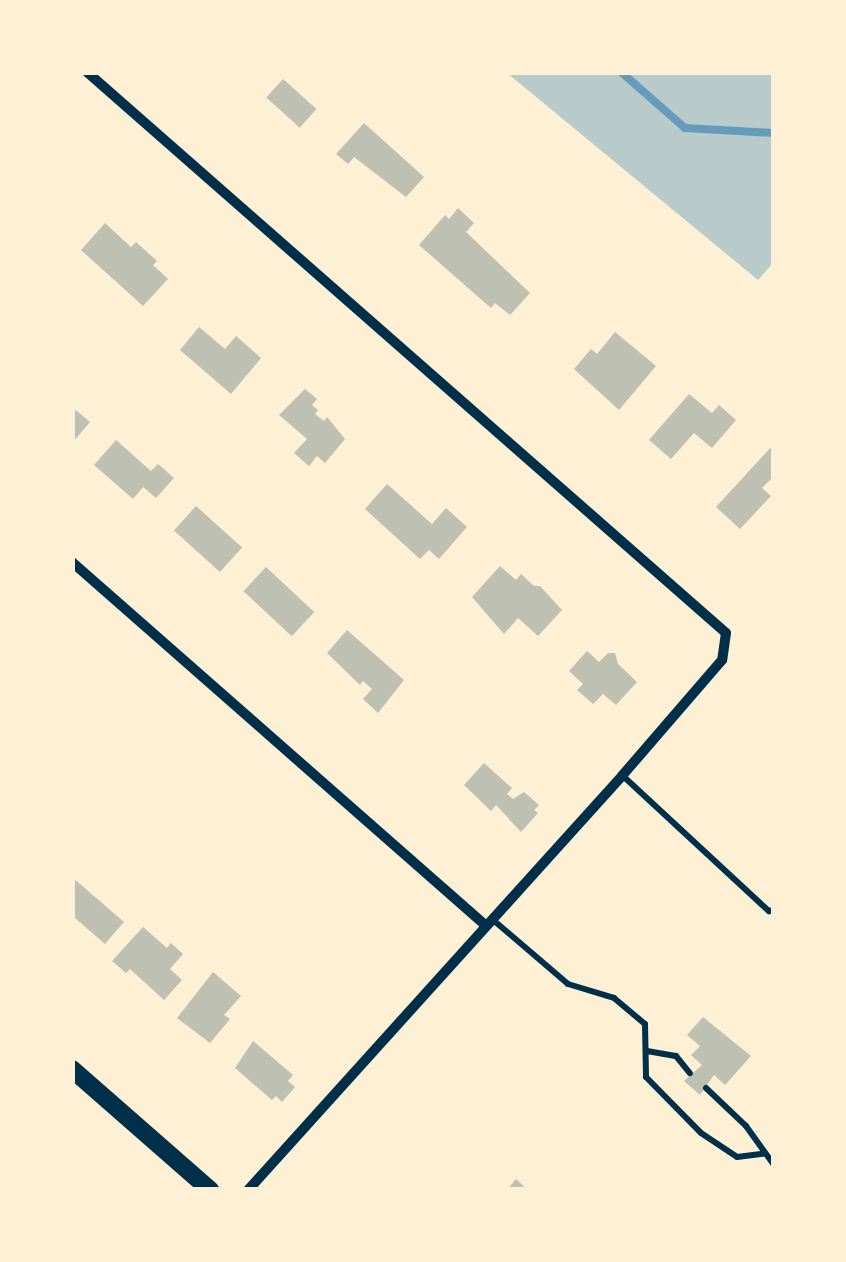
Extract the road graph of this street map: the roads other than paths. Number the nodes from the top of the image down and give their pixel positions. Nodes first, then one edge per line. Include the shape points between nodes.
1 (87, 72) edge
2 (72, 562) edge
3 (622, 776) junction
4 (774, 910) edge
5 (488, 922) junction
6 (646, 1051) junction
7 (72, 1068) edge
8 (690, 1074) dead end
9 (706, 1088) dead end
10 (763, 1154) junction
11 (774, 1165) edge
12 (210, 1190) edge
13 (248, 1190) edge

1 - 3 street via 726,633 722,660
2 - 5 street
3 - 4 lane
3 - 5 street
5 - 6 lane via 568,984 614,998 635,1015 646,1024
5 - 13 street
6 - 8 lane via 676,1056
6 - 10 lane via 646,1078 701,1132 737,1157
7 - 12 main road
9 - 10 lane via 746,1126
10 - 11 lane

